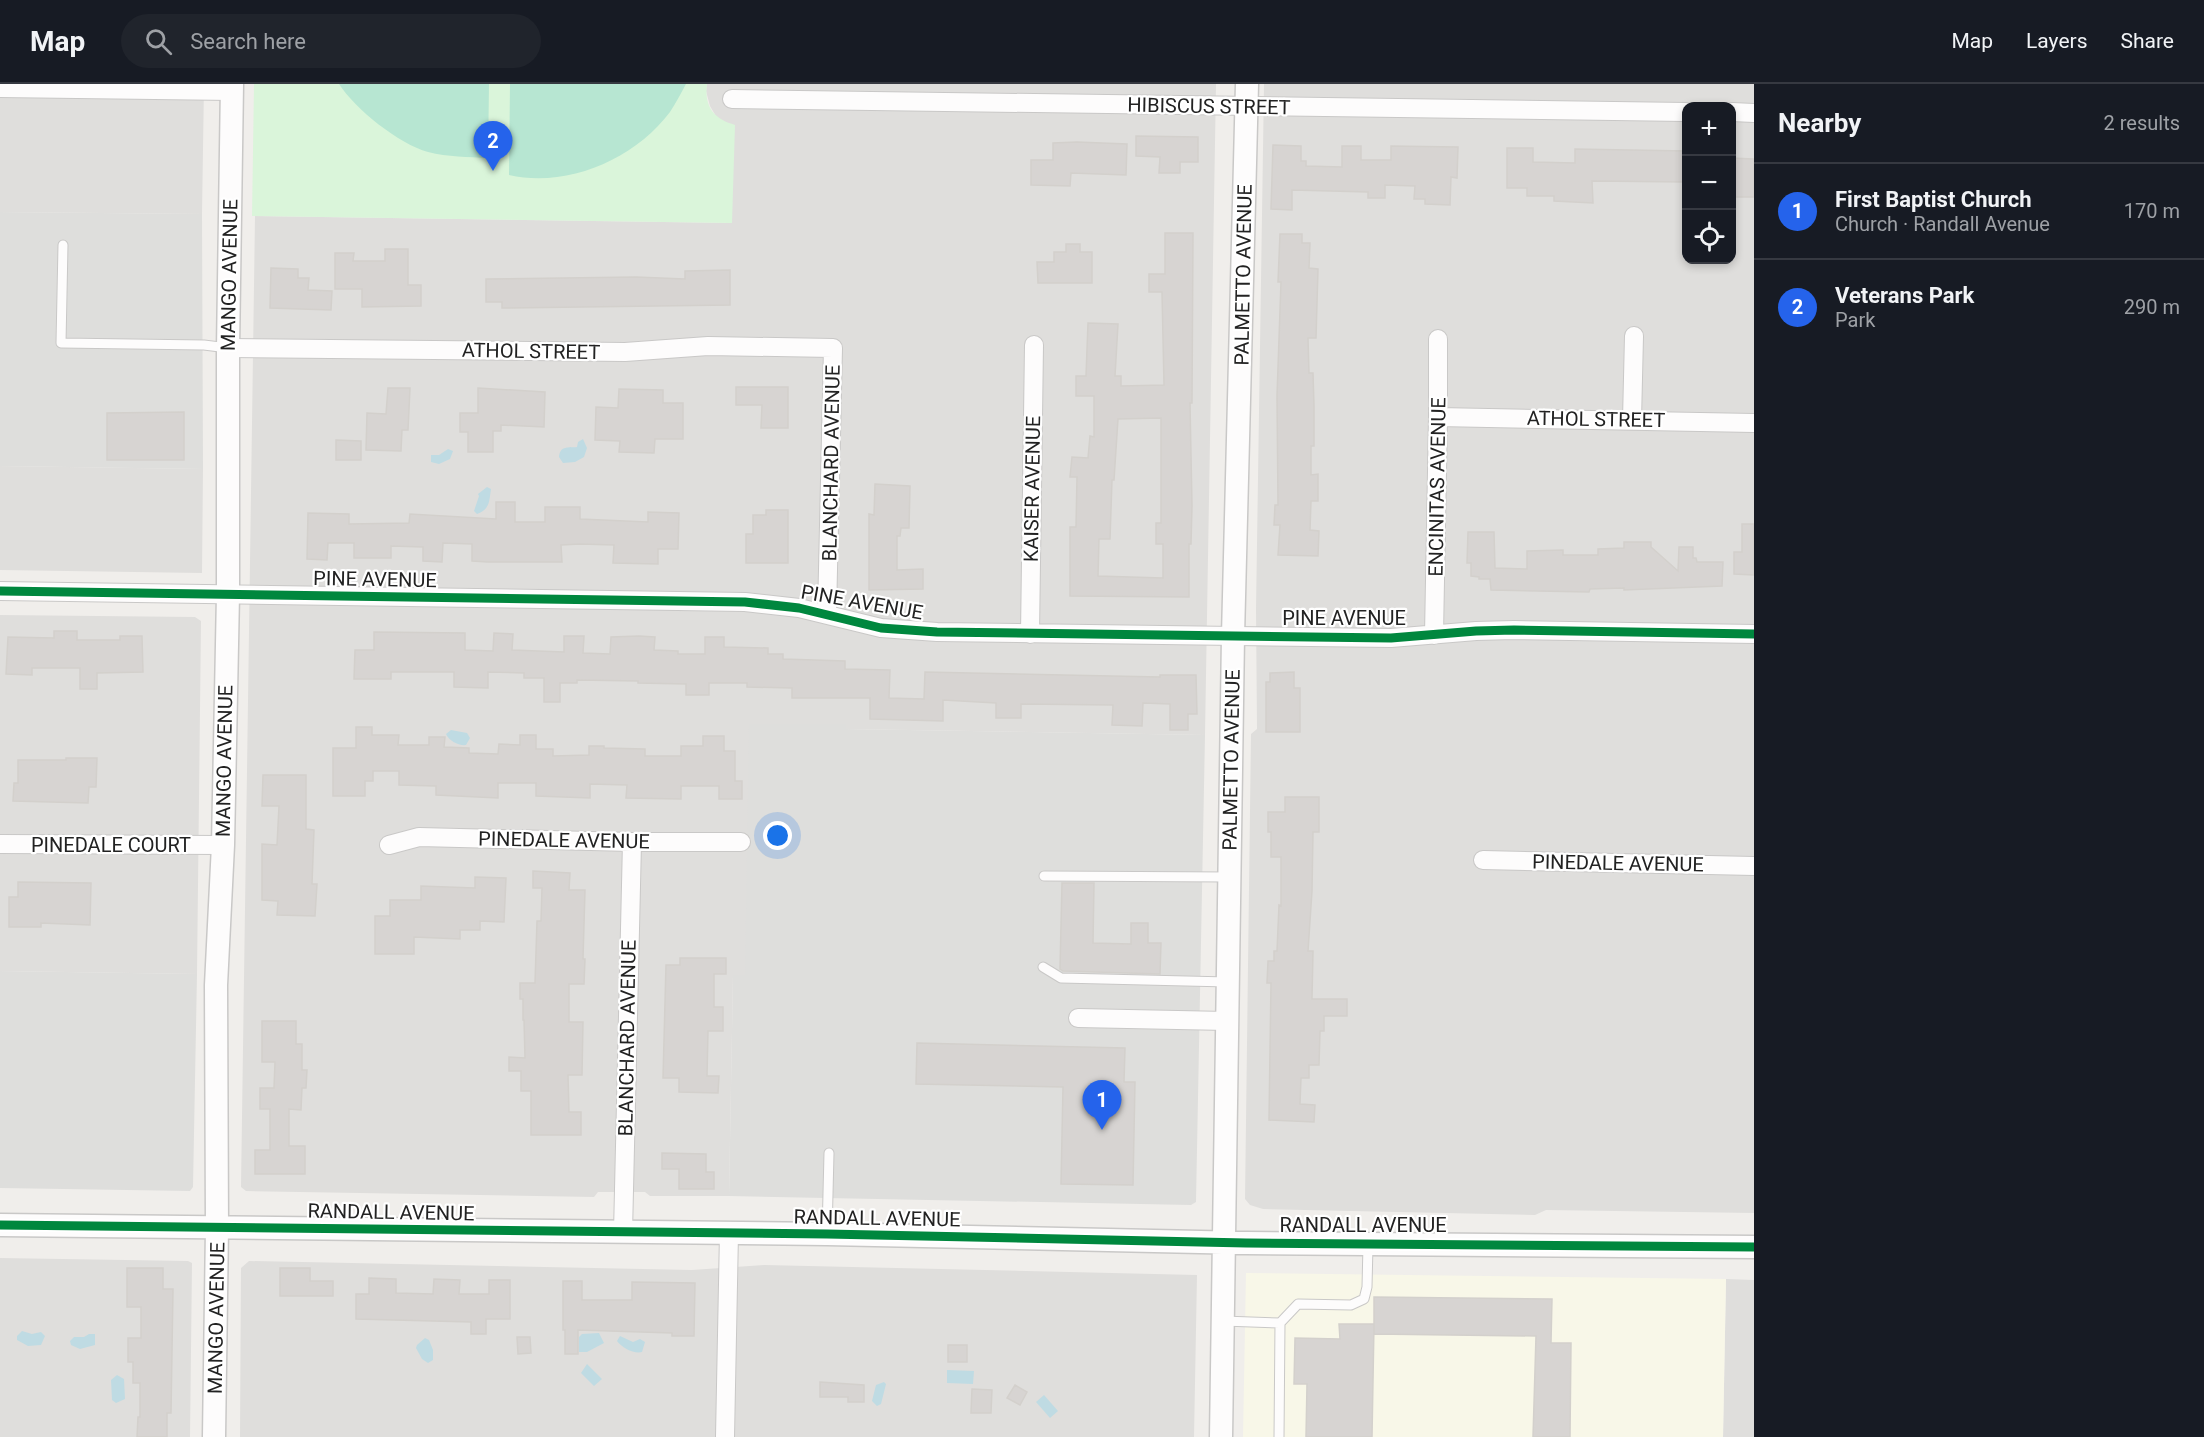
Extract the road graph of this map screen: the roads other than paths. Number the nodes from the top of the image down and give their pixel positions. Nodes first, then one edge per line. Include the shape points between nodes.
1 (1247, 84) edge
2 (232, 87) edge
3 (0, 88) edge
4 (732, 99) dead end
5 (1247, 107) junction
6 (1682, 112) edge
7 (1736, 112) edge
8 (1754, 113) edge
9 (63, 245) dead end
10 (1634, 336) dead end
11 (1438, 339) dead end
12 (1034, 345) dead end
13 (228, 348) junction
14 (833, 348) joint
15 (1438, 417) junction
16 (1632, 420) junction
17 (1754, 423) edge
18 (0, 591) edge
19 (228, 594) junction
20 (827, 614) junction
21 (1030, 634) junction
22 (1754, 634) edge
23 (1434, 635) junction
24 (1233, 636) junction
25 (632, 842) junction
26 (741, 842) dead end
27 (0, 844) edge
28 (223, 845) junction
29 (388, 845) dead end
30 (1483, 860) dead end
31 (1754, 866) edge
32 (1044, 876) dead end
33 (1229, 877) junction
34 (1043, 967) dead end
35 (1228, 982) junction
36 (1078, 1018) dead end
37 (1227, 1021) junction
38 (829, 1153) dead end
39 (0, 1225) edge
40 (217, 1228) junction
41 (623, 1233) junction
42 (729, 1233) junction
43 (828, 1234) junction
44 (1224, 1242) junction
45 (1368, 1243) junction
46 (1754, 1247) edge
47 (1223, 1321) junction
48 (1280, 1323) junction
49 (214, 1437) edge
50 (725, 1437) edge
51 (1221, 1437) edge
52 (1279, 1437) edge

1 - 5 street, PALMETTO AVENUE
2 - 3 street
2 - 13 street, MANGO AVENUE
4 - 5 street, HIBISCUS STREET
5 - 6 street, HIBISCUS STREET
5 - 24 street, PALMETTO AVENUE
7 - 8 street
9 - 13 lane via 61,343
10 - 16 street
11 - 15 street, ENCINITAS AVENUE
12 - 21 street, KAISER AVENUE
13 - 14 street, ATHOL STREET via 613,352 708,346
13 - 19 street, MANGO AVENUE
14 - 20 street, BLANCHARD AVENUE
15 - 16 street, ATHOL STREET
15 - 23 street, ENCINITAS AVENUE
16 - 17 street, ATHOL STREET
18 - 19 street, PINE AVENUE
19 - 20 street, PINE AVENUE via 745,602
19 - 28 street, MANGO AVENUE
20 - 21 street, PINE AVENUE via 909,632
21 - 24 street, PINE AVENUE
22 - 23 street, PINE AVENUE via 1514,630
23 - 24 street, PINE AVENUE
24 - 33 street, PALMETTO AVENUE
25 - 26 street, PINEDALE AVENUE
25 - 29 street, PINEDALE AVENUE via 419,837
25 - 41 street, BLANCHARD AVENUE
27 - 28 street, PINEDALE COURT
28 - 40 street, MANGO AVENUE via 216,986
30 - 31 street, PINEDALE AVENUE
32 - 33 lane
33 - 35 street, PALMETTO AVENUE
34 - 35 lane via 1061,978
35 - 37 street, PALMETTO AVENUE
36 - 37 street
37 - 44 street, PALMETTO AVENUE
38 - 43 lane
39 - 40 street, RANDALL AVENUE
40 - 41 street, RANDALL AVENUE
40 - 49 street, MANGO AVENUE
41 - 42 street, RANDALL AVENUE
42 - 43 street, RANDALL AVENUE
42 - 50 street
43 - 44 street, RANDALL AVENUE
44 - 45 street, RANDALL AVENUE
44 - 47 street, PALMETTO AVENUE
45 - 46 street, RANDALL AVENUE
45 - 48 lane via 1364,1299 1352,1305 1298,1304
47 - 48 lane
47 - 51 street, PALMETTO AVENUE
48 - 52 lane

